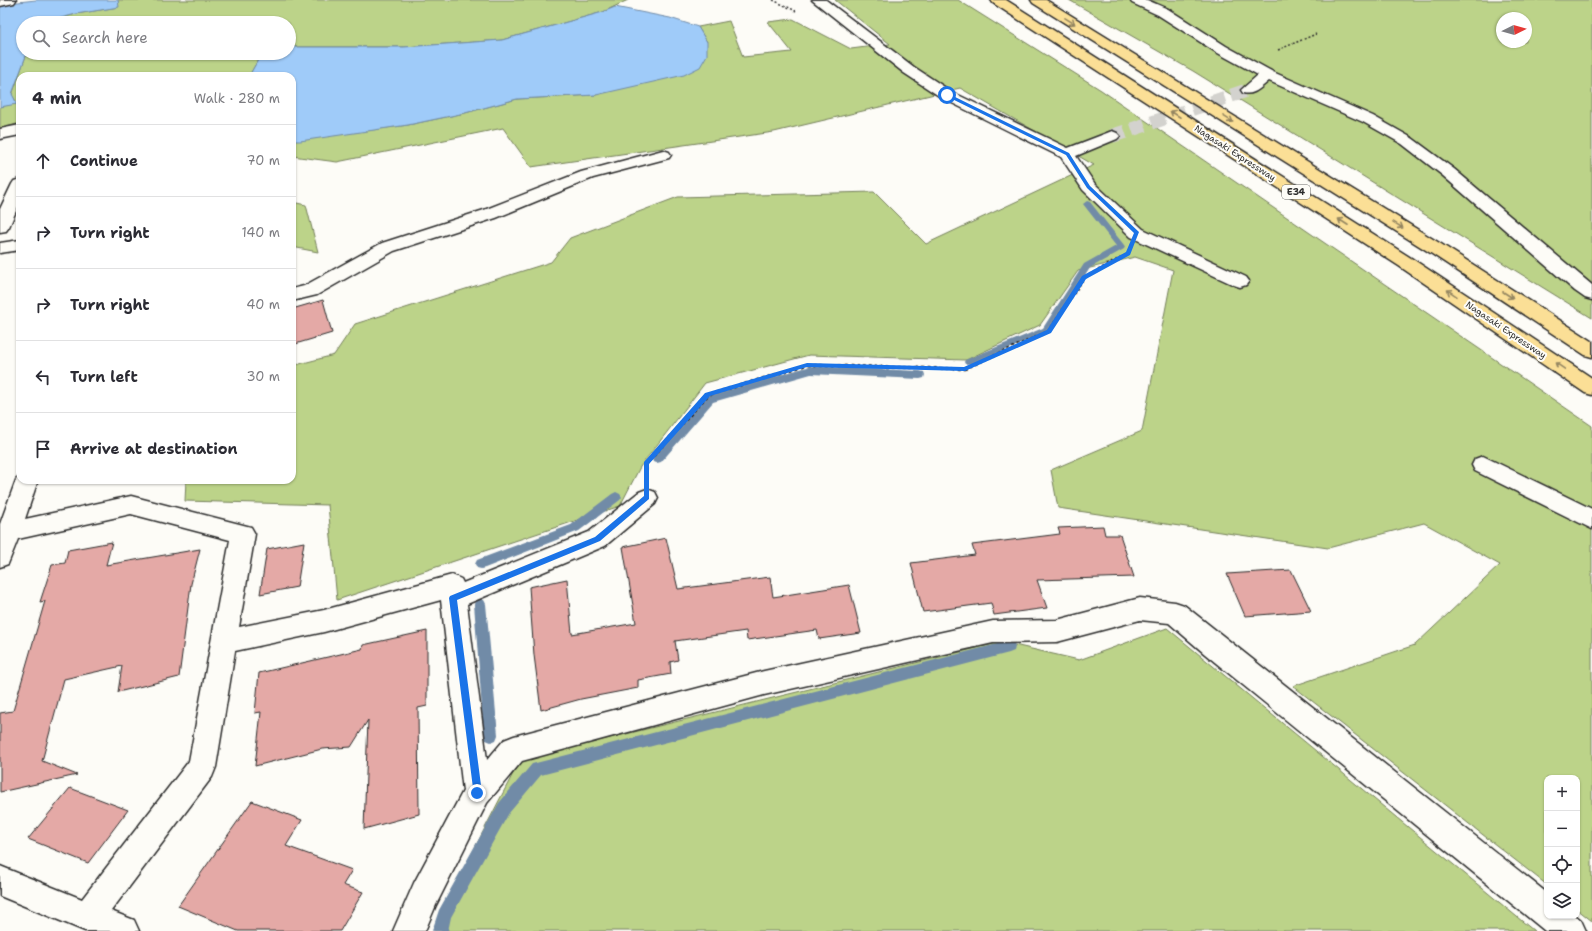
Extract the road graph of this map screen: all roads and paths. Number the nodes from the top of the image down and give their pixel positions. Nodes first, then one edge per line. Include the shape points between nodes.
1 (10, 0) edge
2 (818, 0) edge
3 (997, 0) edge
4 (1037, 0) edge
5 (1136, 0) edge
6 (0, 2) edge
7 (1316, 34) dead end
8 (1268, 75) junction
9 (1248, 90) tunnel mouth
10 (16, 131) edge
11 (0, 134) edge
12 (1112, 136) tunnel mouth
13 (1067, 154) junction
14 (662, 155) dead end
15 (16, 193) edge
16 (0, 227) edge
17 (1137, 232) junction
18 (16, 246) edge
19 (0, 248) edge
20 (1240, 280) dead end
21 (296, 294) edge
22 (1592, 294) edge
23 (1592, 350) edge
24 (1592, 388) edge
25 (1484, 465) dead end
26 (26, 484) edge
27 (647, 498) joint
28 (1592, 520) edge
29 (8, 532) junction
30 (0, 557) edge
31 (453, 598) junction
32 (224, 642) junction
33 (477, 793) junction
34 (0, 881) edge
35 (1544, 911) edge
36 (88, 916) junction
37 (1555, 919) edge
38 (123, 931) edge
39 (409, 931) edge
40 (1570, 931) edge

1 - 6 street
2 - 13 street via 909,70 947,95
24 -> 3 highway, Nagasaki Expressway / E34 via 1405,262
4 -> 23 highway, E34 via 1435,248
5 - 8 street via 1162,12
7 - 8 path via 1271,53 1266,61
8 - 9 street
8 - 22 street via 1368,119 1407,140
10 - 11 street
12 - 13 street
13 - 17 street via 1089,187
14 - 21 street via 587,175 490,214 388,247 310,291
15 - 16 street
17 - 20 street
17 - 27 path via 1129,253 1084,278 1049,331 965,369 807,365 708,395 646,464
18 - 19 street
25 - 28 street
26 - 29 street
27 - 31 street via 597,539
29 - 30 street
29 - 32 street via 131,505 243,534
31 - 32 street via 452,586 324,622
31 - 33 street
32 - 36 street via 202,767
33 - 35 street via 514,750 764,683 993,632 1057,631 1140,609 1175,613
33 - 39 street via 425,894
34 - 36 street
36 - 38 street
37 - 40 street

